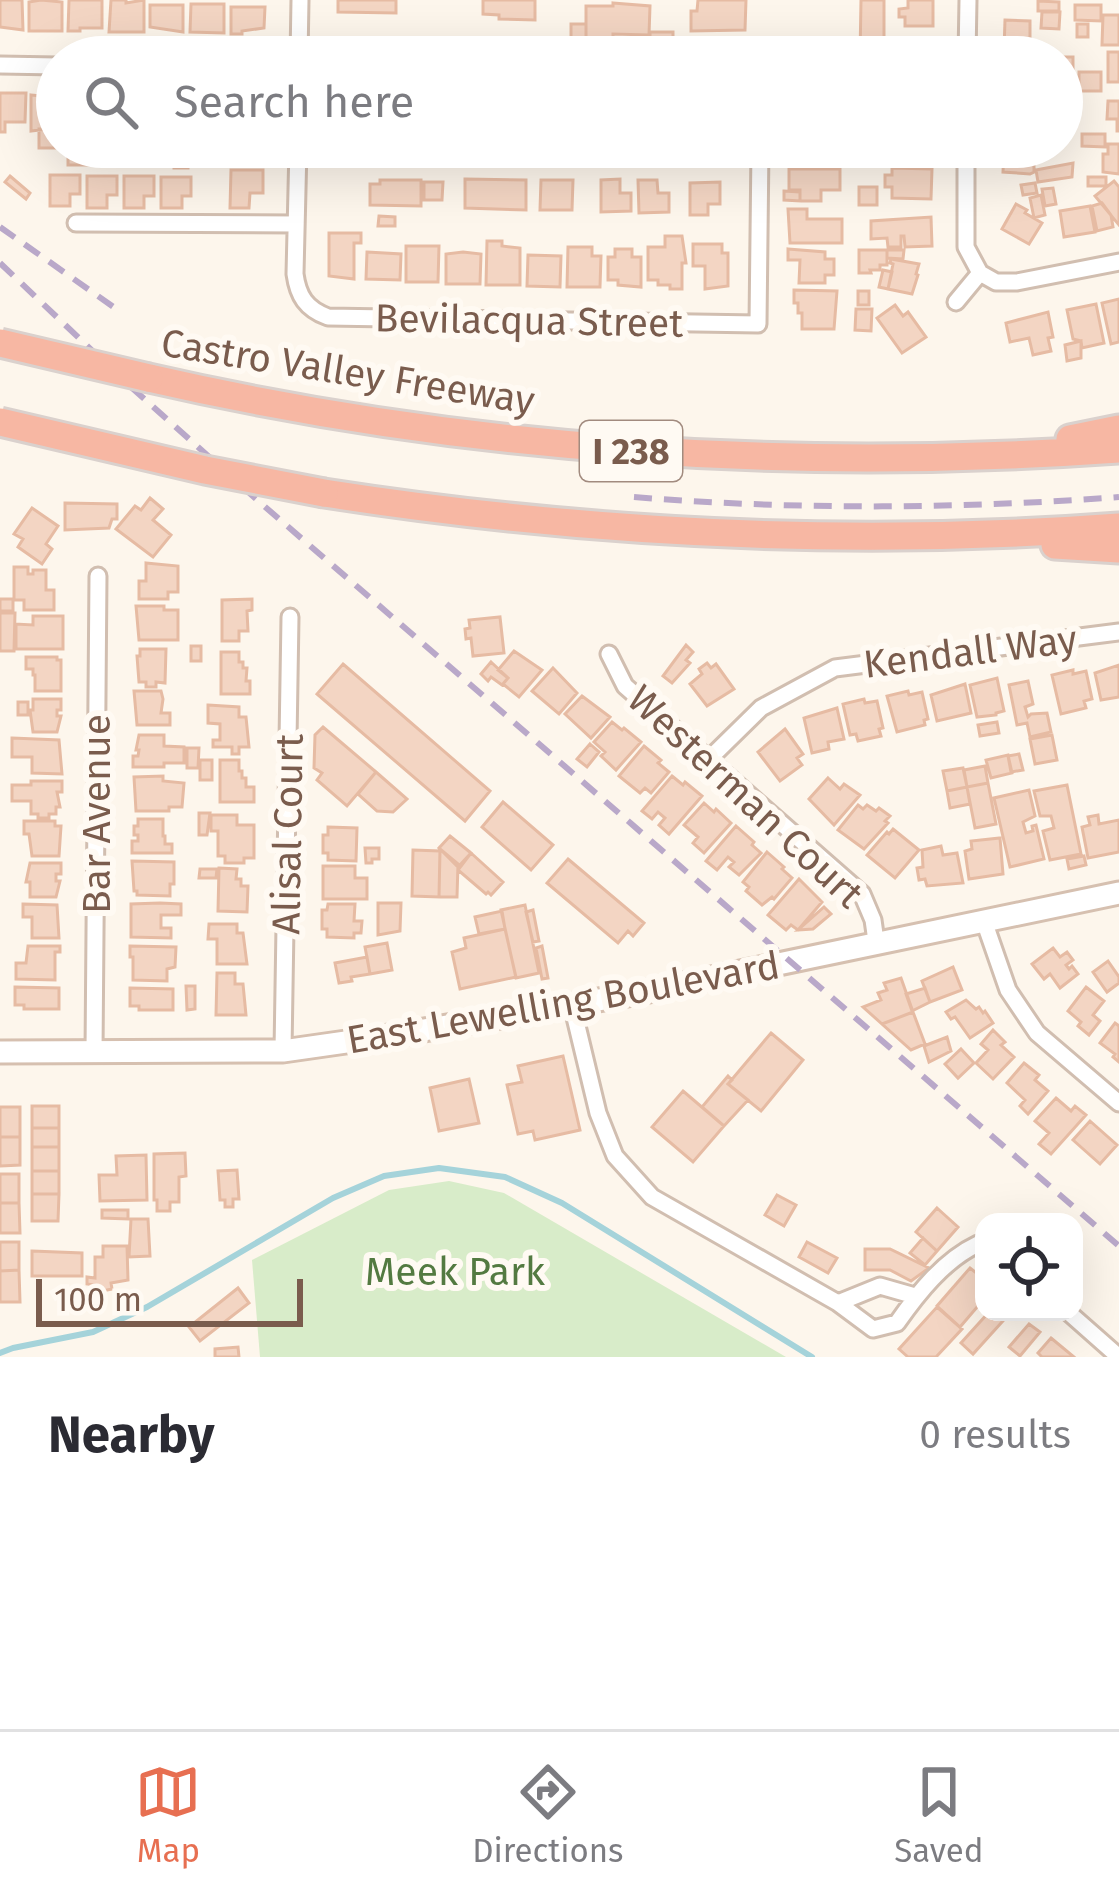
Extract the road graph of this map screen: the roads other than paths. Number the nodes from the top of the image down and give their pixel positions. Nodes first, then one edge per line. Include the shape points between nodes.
1 (300, 0) edge
2 (968, 0) edge
3 (299, 36) edge
4 (967, 36) edge
5 (0, 65) edge
6 (36, 66) edge
7 (297, 168) edge
8 (760, 168) edge
9 (966, 168) edge
10 (76, 223) dead end
11 (296, 224) junction
12 (1119, 262) edge
13 (980, 273) junction
14 (956, 302) dead end
15 (0, 343) edge
16 (0, 422) edge
17 (1119, 429) edge
18 (1119, 449) edge
19 (970, 458) junction
20 (1119, 527) edge
21 (973, 535) junction
22 (1119, 548) edge
23 (98, 576) dead end
24 (290, 617) dead end
25 (1119, 632) edge
26 (609, 654) dead end
27 (708, 760) junction
28 (1119, 893) edge
29 (984, 921) junction
30 (876, 941) junction
31 (572, 1005) junction
32 (283, 1051) junction
33 (0, 1052) edge
34 (94, 1052) junction
35 (1119, 1103) edge
36 (975, 1248) edge
37 (915, 1296) junction
38 (838, 1303) junction
39 (1078, 1321) edge
40 (1119, 1357) edge

1 - 3 street
2 - 4 street
5 - 6 street
7 - 11 street
8 - 11 street, Bevilacqua Street via 758,324 328,317 297,291
9 - 13 street via 966,247
10 - 11 street
12 - 13 street via 1017,282
13 - 14 street
15 - 19 highway, Castro Valley Freeway / I 238, bridge via 279,406 582,447
16 - 21 highway, I 238, bridge via 324,493 508,518 818,537
17 - 19 highway
18 - 19 highway, Castro Valley Freeway / I 238
20 - 21 highway, I 238
21 - 22 highway
23 - 34 street, Bar Avenue
24 - 32 street, Alisal Court
25 - 27 street, Kendall Way via 835,668 760,708
26 - 27 street, Westerman Court via 626,686
27 - 30 street, Westerman Court via 862,894
28 - 29 main road, East Lewelling Boulevard
29 - 30 main road, East Lewelling Boulevard
29 - 35 street via 1008,990 1037,1034
30 - 31 main road, East Lewelling Boulevard
31 - 32 main road, East Lewelling Boulevard
31 - 38 street via 615,1156 652,1197
32 - 34 main road, East Lewelling Boulevard
33 - 34 main road, East Lewelling Boulevard
36 - 37 street via 960,1252
37 - 38 street via 880,1286
37 - 38 street via 897,1323 872,1329
39 - 40 street

